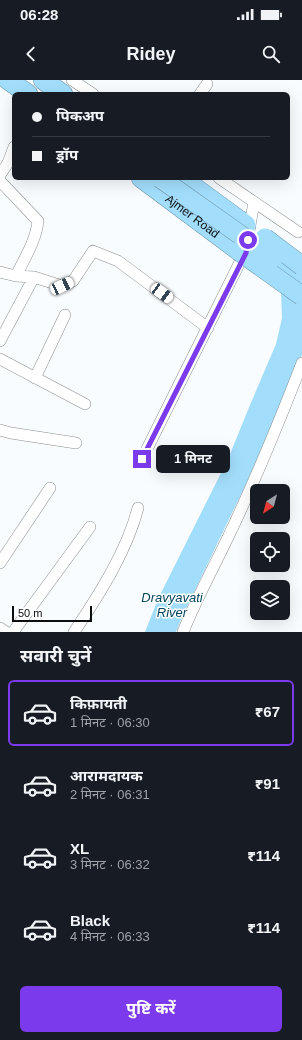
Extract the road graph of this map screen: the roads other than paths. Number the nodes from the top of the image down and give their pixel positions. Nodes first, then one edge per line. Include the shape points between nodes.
1 (8, 80) edge
2 (23, 80) edge
3 (43, 80) edge
4 (72, 80) edge
5 (207, 84) dead end
6 (25, 92) edge
7 (39, 92) edge
8 (60, 92) edge
9 (89, 92) edge
10 (201, 92) edge
11 (12, 150) edge
12 (4, 163) edge
13 (0, 175) edge
14 (144, 180) edge
15 (163, 180) edge
16 (185, 180) edge
17 (221, 180) edge
18 (0, 181) edge
19 (254, 202) junction
20 (298, 232) dead end
21 (302, 266) edge
22 (0, 272) edge
23 (16, 276) junction
24 (34, 277) junction
25 (302, 279) edge
26 (302, 296) edge
27 (65, 315) dead end
28 (208, 328) junction
29 (0, 341) edge
30 (0, 359) edge
31 (302, 364) edge
32 (35, 378) junction
33 (85, 404) dead end
34 (0, 430) edge
35 (76, 443) dead end
36 (142, 459) dead end
37 (50, 488) dead end
38 (138, 508) dead end
39 (90, 527) dead end
40 (0, 563) edge
41 (0, 628) edge
42 (6, 632) edge
43 (13, 632) edge
44 (74, 632) edge
45 (183, 632) edge

1 - 6 highway
2 - 7 highway
3 - 8 highway
4 - 9 street
5 - 10 street
11 - 12 street
12 - 13 street
14 - 26 highway, Ajmer Road, bridge
15 - 25 highway, bridge
16 - 21 highway, Ajmer Road, bridge
17 - 19 street
18 - 23 street via 38,221 31,246
19 - 20 street
19 - 28 street via 246,253
22 - 23 street
23 - 24 street
24 - 28 street via 62,286 73,281 92,251 118,261
24 - 29 street
27 - 32 street
28 - 36 street
30 - 32 street
31 - 45 street via 231,531 195,602
32 - 33 street
34 - 35 street
37 - 40 street
38 - 44 street via 134,524 116,562
39 - 43 street
41 - 42 street

